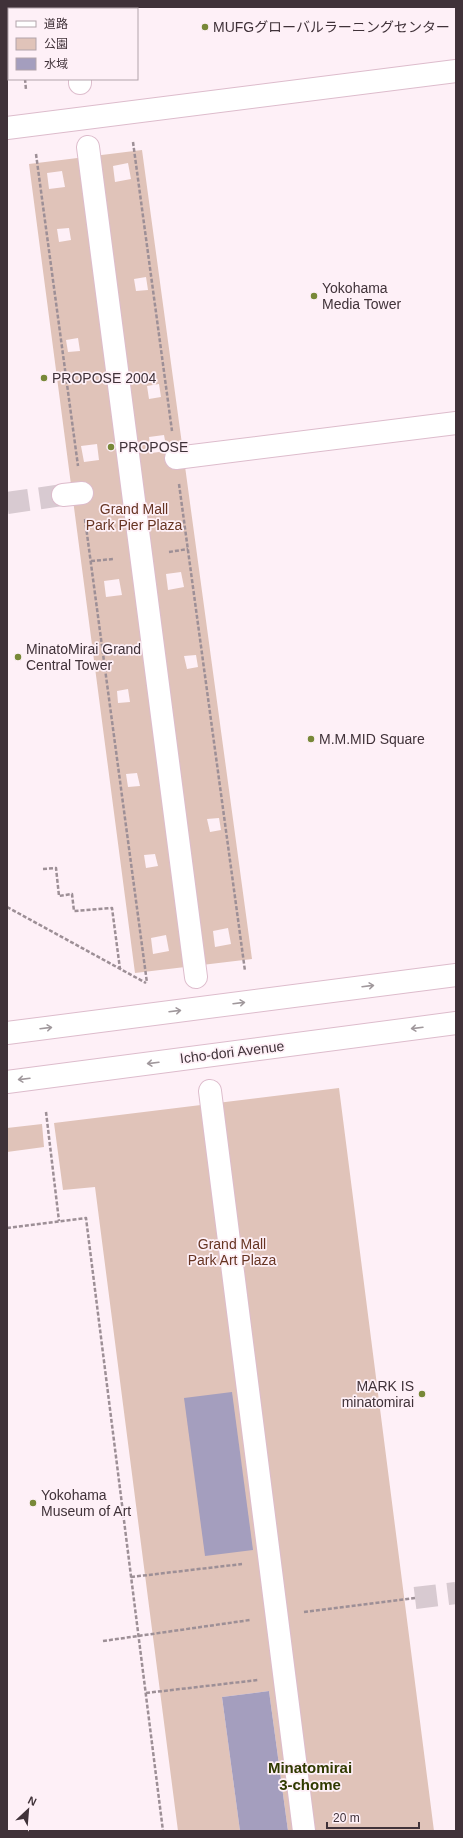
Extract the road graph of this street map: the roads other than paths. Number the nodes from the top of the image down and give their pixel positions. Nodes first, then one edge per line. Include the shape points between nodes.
1 (456, 71) edge
2 (7, 128) edge
3 (88, 147) dead end
4 (456, 423) edge
5 (176, 458) road end
6 (456, 975) edge
7 (196, 977) dead end
8 (456, 1023) edge
9 (7, 1033) edge
10 (7, 1082) edge
11 (210, 1090) dead end
12 (304, 1831) edge

1 - 2 street
3 - 7 street
4 - 5 street
9 -> 6 street
8 -> 10 street, Icho-dori Avenue
11 - 12 street

